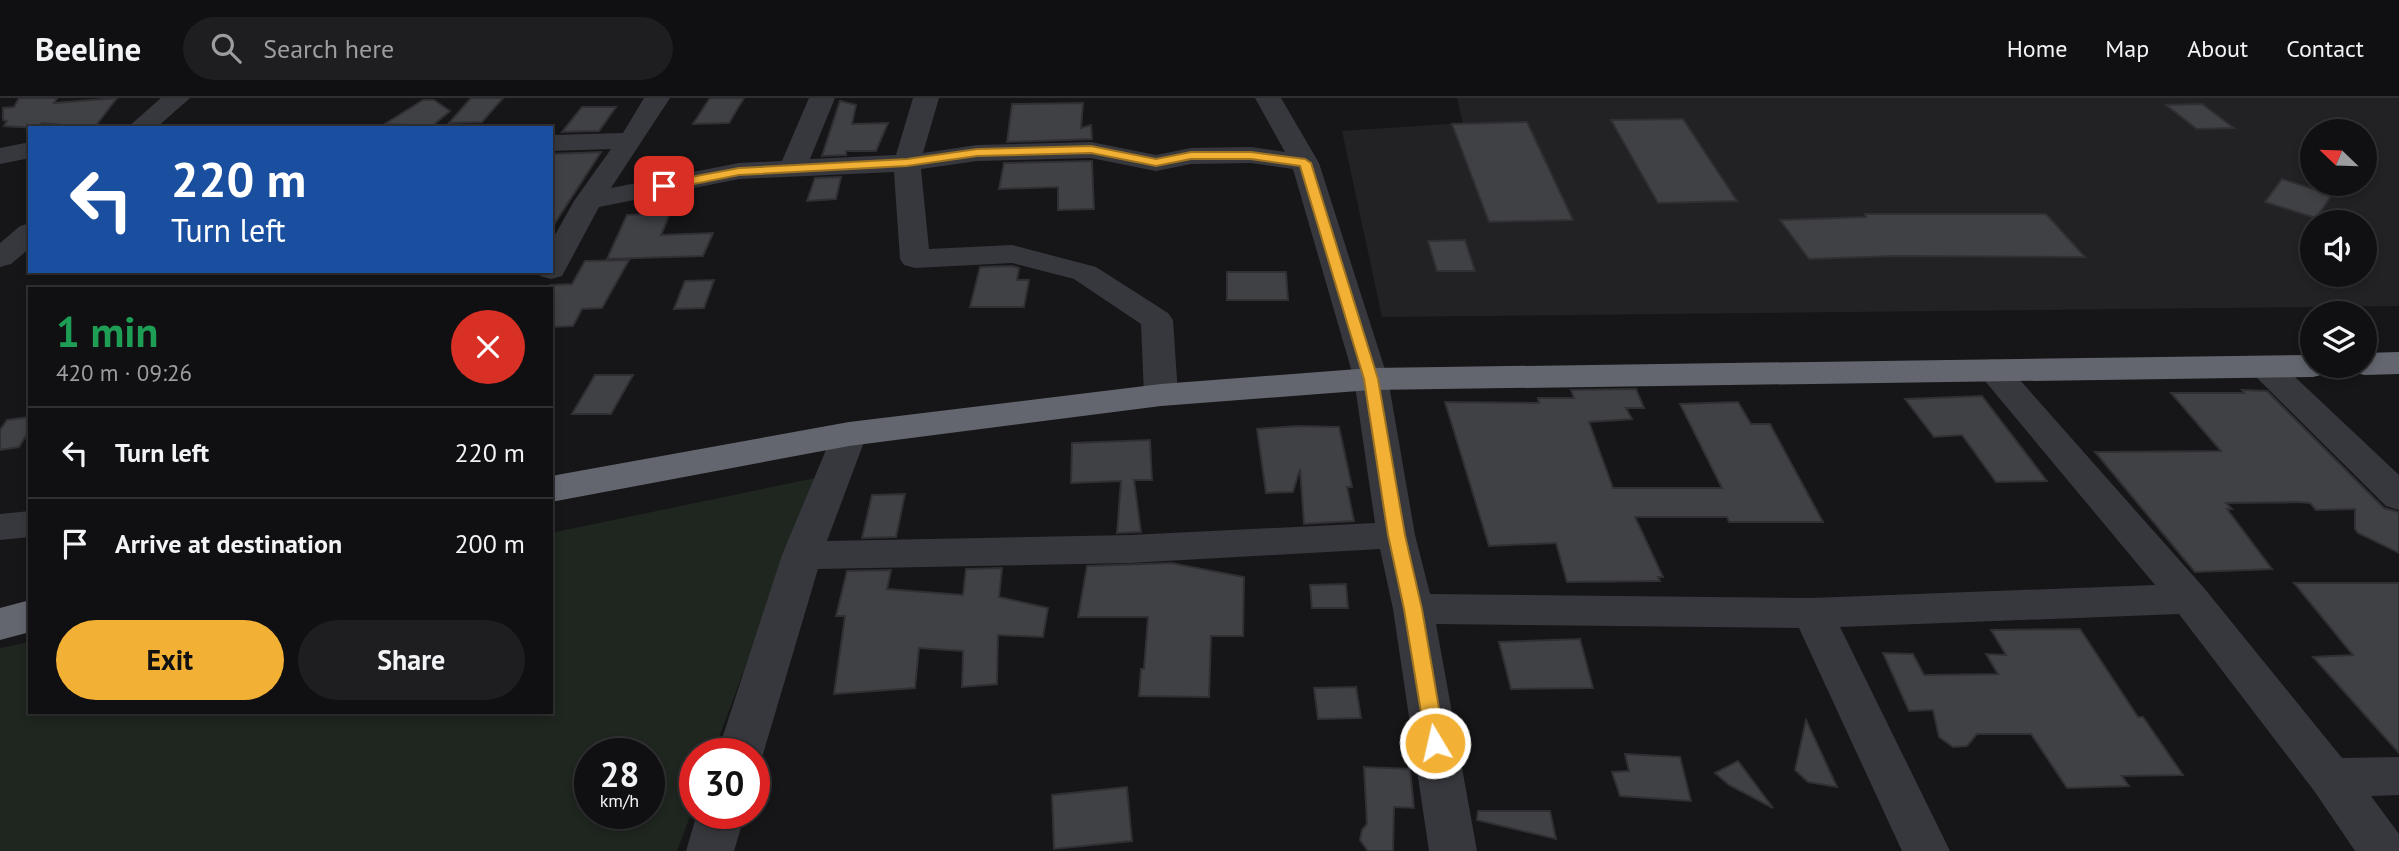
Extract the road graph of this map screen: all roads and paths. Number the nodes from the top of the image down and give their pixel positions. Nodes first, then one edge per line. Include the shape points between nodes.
1 (177, 98) edge
2 (657, 98) edge
3 (822, 98) edge
4 (926, 98) edge
5 (1268, 98) edge
6 (142, 126) edge
7 (631, 141) junction
8 (553, 143) edge
9 (28, 150) edge
10 (0, 156) edge
11 (907, 163) junction
12 (1305, 163) junction
13 (793, 167) junction
14 (589, 201) junction
15 (28, 224) edge
16 (0, 229) edge
17 (28, 234) edge
18 (0, 258) edge
19 (553, 267) edge
20 (2399, 363) edge
21 (2377, 364) edge
22 (2300, 366) edge
23 (2264, 367) junction
24 (1992, 369) junction
25 (1371, 379) junction
26 (1161, 396) junction
27 (849, 434) junction
28 (553, 489) edge
29 (2399, 497) edge
30 (28, 524) edge
31 (0, 527) edge
32 (1396, 535) junction
33 (802, 555) junction
34 (2190, 599) junction
35 (1413, 609) junction
36 (1812, 613) junction
37 (28, 617) edge
38 (0, 624) edge
39 (745, 738) edge
40 (2399, 776) edge
41 (2330, 778) junction
42 (717, 829) edge
43 (710, 851) edge
44 (1453, 851) edge
45 (1926, 851) edge
46 (2383, 851) edge

1 - 6 street
2 - 7 street
3 - 13 street
4 - 11 street
5 - 12 street
7 - 8 street
7 - 14 street
9 - 10 street
11 - 12 street via 977,153 1091,150 1156,163 1191,156 1251,155
11 - 13 street
11 - 26 street via 915,259 1012,254 1085,273 1157,320
12 - 25 street
13 - 14 street via 739,171
14 - 19 street
15 - 16 street
17 - 18 street
20 - 21 highway
22 - 23 highway
23 - 24 highway
23 - 29 street
24 - 25 highway
24 - 34 street
25 - 26 highway
25 - 32 street
26 - 27 highway
27 - 28 highway
27 - 33 street
30 - 31 street
32 - 33 street via 1130,549
32 - 35 street
33 - 39 street
34 - 36 street
34 - 41 street
35 - 36 street
35 - 44 street
36 - 45 street
37 - 38 highway
40 - 41 street
41 - 46 street
42 - 43 street

